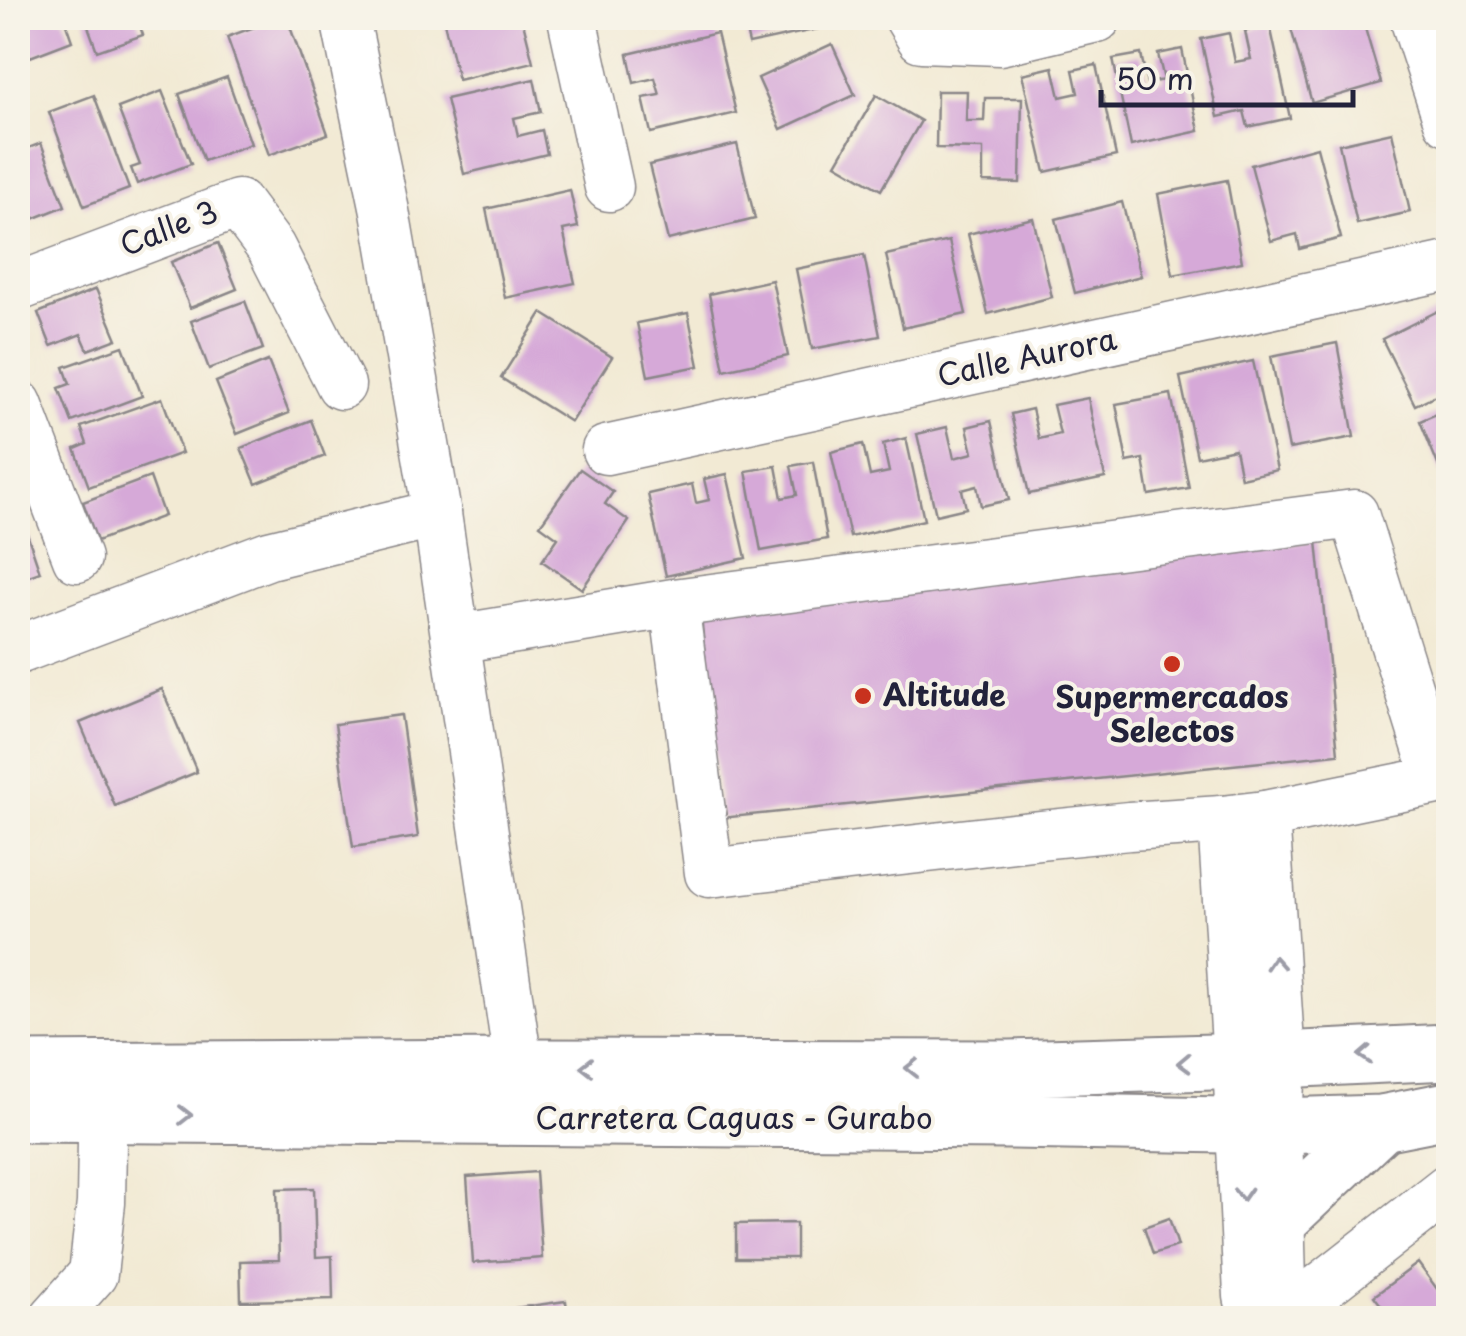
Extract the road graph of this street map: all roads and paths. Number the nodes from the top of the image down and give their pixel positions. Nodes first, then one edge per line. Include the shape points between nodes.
1 (345, 18) edge
2 (572, 18) edge
3 (909, 18) edge
4 (1097, 18) edge
5 (1414, 18) edge
6 (1448, 121) edge
7 (609, 187) dead end
8 (1448, 266) edge
9 (18, 287) edge
10 (340, 385) dead end
11 (18, 404) edge
12 (606, 450) dead end
13 (437, 514) junction
14 (78, 558) dead end
15 (674, 604) junction
16 (456, 639) junction
17 (18, 650) edge
18 (1243, 817) junction
19 (1448, 1052) edge
20 (1259, 1061) junction
21 (18, 1070) edge
22 (103, 1092) junction
23 (522, 1092) junction
24 (1448, 1110) edge
25 (18, 1114) edge
26 (1382, 1123) junction
27 (1259, 1126) junction
28 (1448, 1188) edge
29 (1279, 1220) junction
30 (54, 1318) edge
31 (1253, 1318) edge
32 (1266, 1318) edge
33 (1282, 1318) edge

1 - 13 street
2 - 7 street
3 - 4 street via 921,38 1000,41
5 - 6 street
8 - 12 street, Calle Aurora
9 - 10 street, Calle 3 via 238,204 272,248
11 - 14 street
13 - 16 street
13 - 17 street via 269,555
15 - 16 street
15 - 18 street via 708,874
15 - 18 street via 1354,514 1437,780
16 - 23 street
18 - 20 street
19 -> 20 main road, Carretera Caguas - Gurabo
20 -> 23 main road, Carretera Caguas - Gurabo
20 - 27 street
21 - 22 main road, Carretera Caguas - Gurabo
22 - 23 main road, Carretera Caguas - Gurabo
22 - 25 main road, Carretera Caguas - Gurabo
22 - 30 street via 94,1274
23 - 27 main road, Carretera Caguas - Gurabo via 993,1120
24 - 26 main road, Carretera Caguas - Gurabo
26 - 27 main road, Carretera Caguas - Gurabo
26 - 29 main road
27 - 29 street
27 -> 31 street via 1248,1296
28 - 33 street
29 - 32 street via 1282,1284

